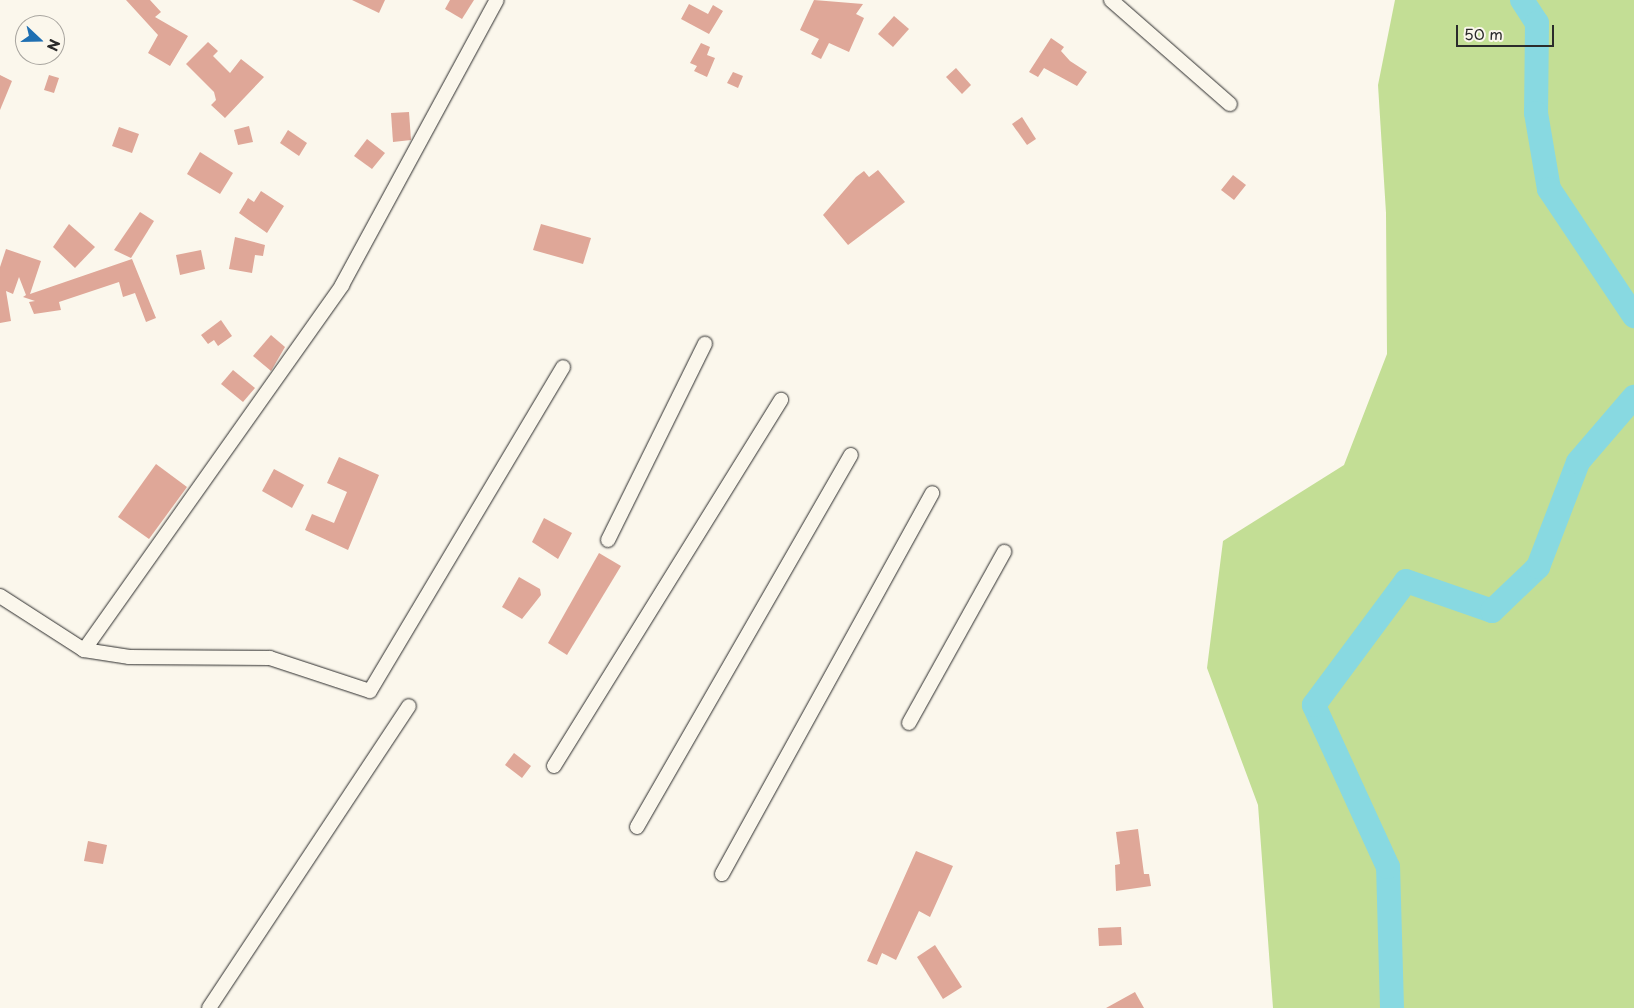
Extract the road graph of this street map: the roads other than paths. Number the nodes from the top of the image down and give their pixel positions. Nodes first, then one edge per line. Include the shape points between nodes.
1 (497, 0) edge
2 (1111, 0) edge
3 (1230, 104) dead end
4 (705, 344) dead end
5 (563, 367) dead end
6 (781, 400) dead end
7 (851, 455) dead end
8 (932, 493) dead end
9 (608, 540) dead end
10 (1004, 552) dead end
11 (0, 596) edge
12 (84, 650) junction
13 (409, 706) dead end
14 (910, 723) dead end
15 (554, 766) dead end
16 (638, 827) dead end
17 (722, 874) dead end
18 (209, 1008) edge

1 - 12 street via 342,285
2 - 3 street
4 - 9 street
5 - 12 street via 370,691 270,658 129,657
6 - 15 street
7 - 16 street
8 - 17 street
10 - 14 street
11 - 12 street
13 - 18 street

